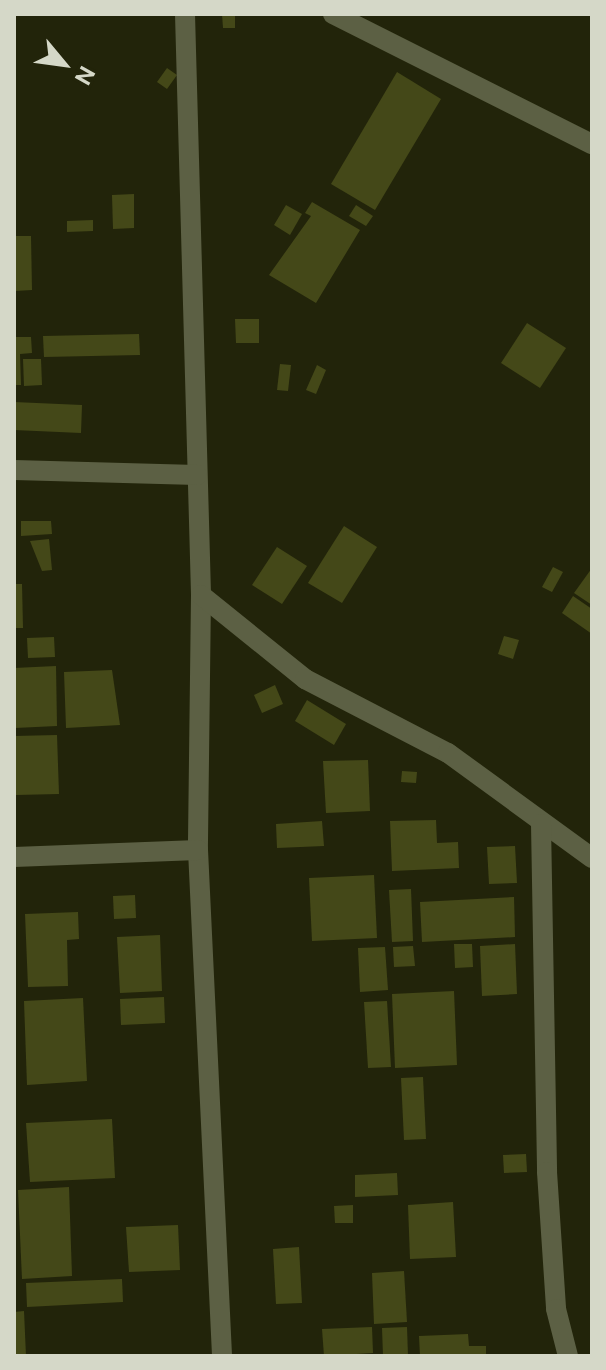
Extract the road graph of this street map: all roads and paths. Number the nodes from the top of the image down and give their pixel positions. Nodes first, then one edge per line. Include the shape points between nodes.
1 (185, 14) edge
2 (333, 14) edge
3 (592, 144) edge
4 (14, 470) edge
5 (197, 475) junction
6 (201, 595) junction
7 (541, 824) junction
8 (198, 850) junction
9 (14, 857) edge
10 (592, 858) edge
11 (222, 1356) edge
12 (568, 1356) edge

1 - 5 street
2 - 3 street
4 - 5 street
5 - 6 street
6 - 7 street via 305,679 448,753
6 - 8 street
7 - 10 street
7 - 12 street via 547,1172 556,1309
8 - 9 street
8 - 11 street

